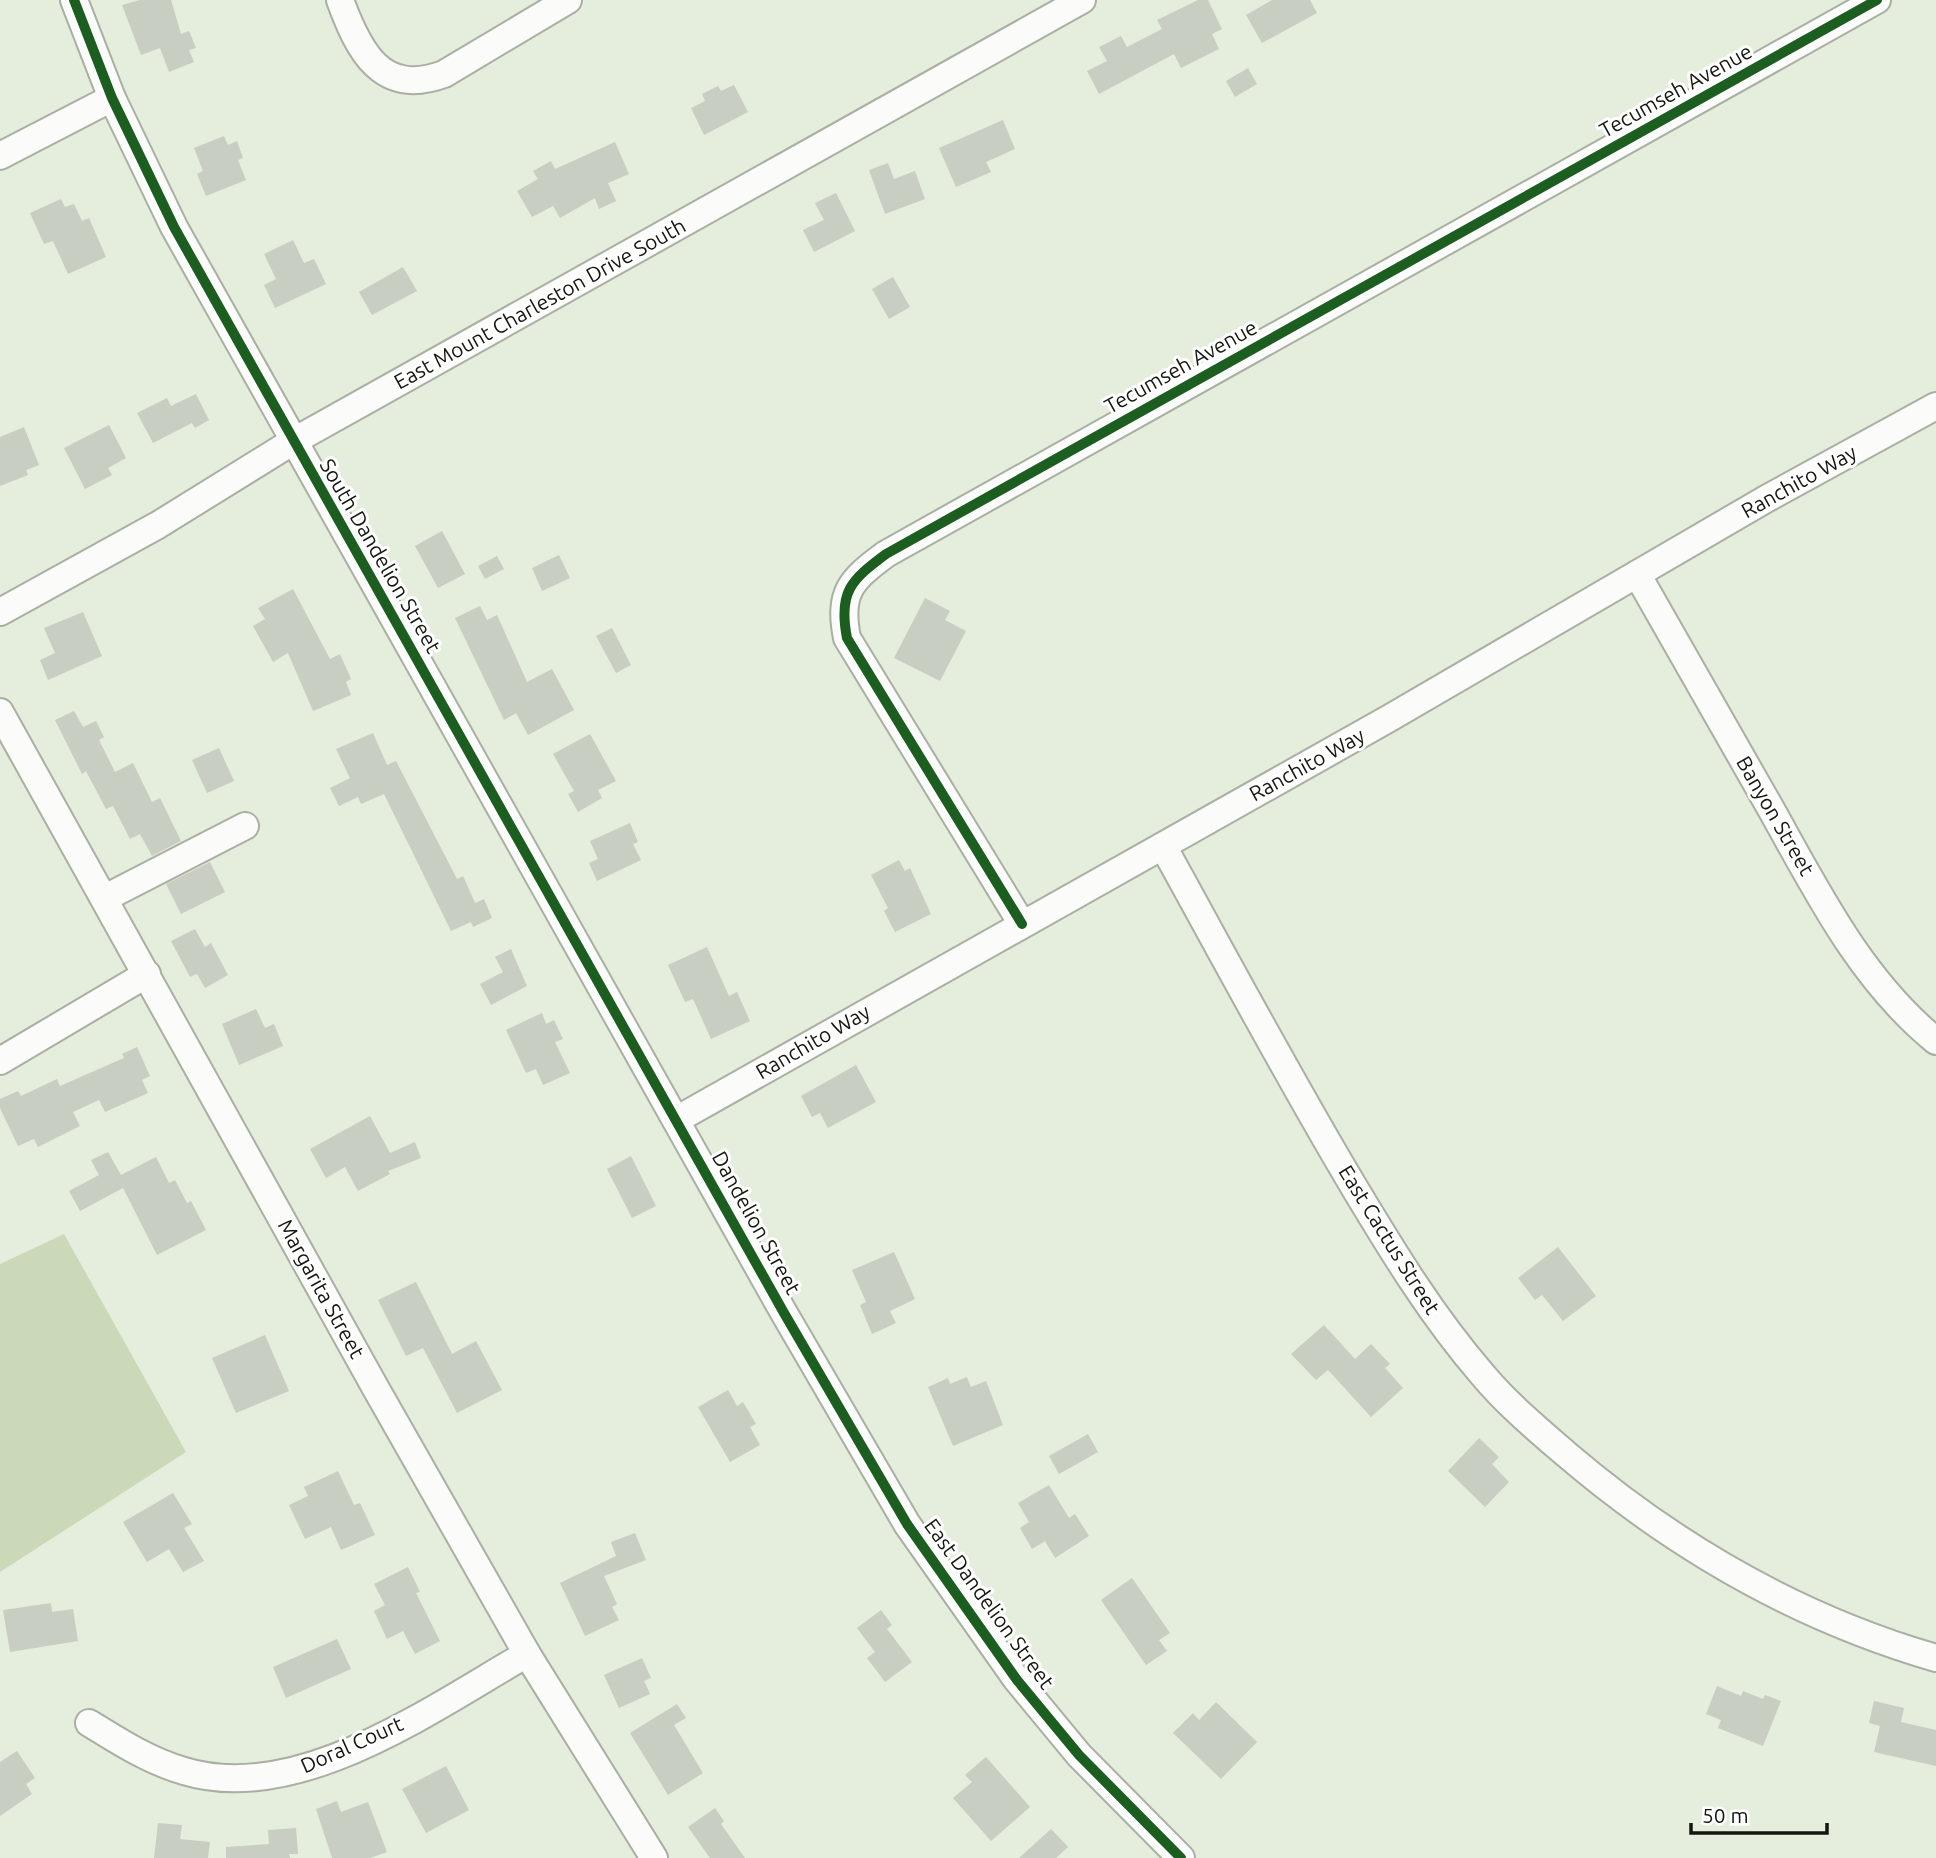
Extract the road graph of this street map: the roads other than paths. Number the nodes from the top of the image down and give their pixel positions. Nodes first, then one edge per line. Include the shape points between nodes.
1 (74, 0) edge
2 (340, 0) edge
3 (568, 0) edge
4 (1082, 0) edge
5 (1877, 0) edge
6 (112, 97) junction
7 (0, 156) edge
8 (1936, 407) edge
9 (292, 442) junction
10 (1637, 574) junction
11 (0, 612) edge
12 (0, 712) edge
13 (245, 826) dead end
14 (1163, 846) junction
15 (106, 898) junction
16 (1022, 924) junction
17 (147, 974) junction
18 (1936, 1041) edge
19 (0, 1060) edge
20 (676, 1120) junction
21 (803, 1345) joint
22 (527, 1654) junction
23 (1936, 1658) edge
24 (89, 1723) dead end
25 (654, 1858) edge
26 (1181, 1858) edge

1 - 6 street, South Dandelion Street
2 - 3 street via 370,60 387,76 403,82 423,82 444,74
4 - 9 street, East Mount Charleston Drive South
5 - 16 street, Tecumseh Avenue via 886,554 857,575 845,594 842,612 847,638
6 - 7 street
6 - 9 street, South Dandelion Street via 174,227
8 - 10 street, Ranchito Way
9 - 11 street, East Mount Charleston Drive South
9 - 20 street, South Dandelion Street
10 - 14 street, Ranchito Way
10 - 18 street, Banyon Street via 1867,971 1904,1015
12 - 15 street, Margarita Street
13 - 15 street
14 - 16 street, Ranchito Way
14 - 23 street, East Cactus Street via 1318,1126 1407,1275 1501,1395 1618,1499 1752,1584 1841,1626
15 - 17 street, Margarita Street
16 - 20 street, Ranchito Way
17 - 19 street
17 - 22 street, Margarita Street
20 - 21 street, Dandelion Street
21 - 26 street, East Dandelion Street via 907,1524 968,1615 1079,1755
22 - 24 street, Doral Court via 376,1739 314,1766 271,1778 239,1780 186,1772 138,1753
22 - 25 street, Margarita Street

